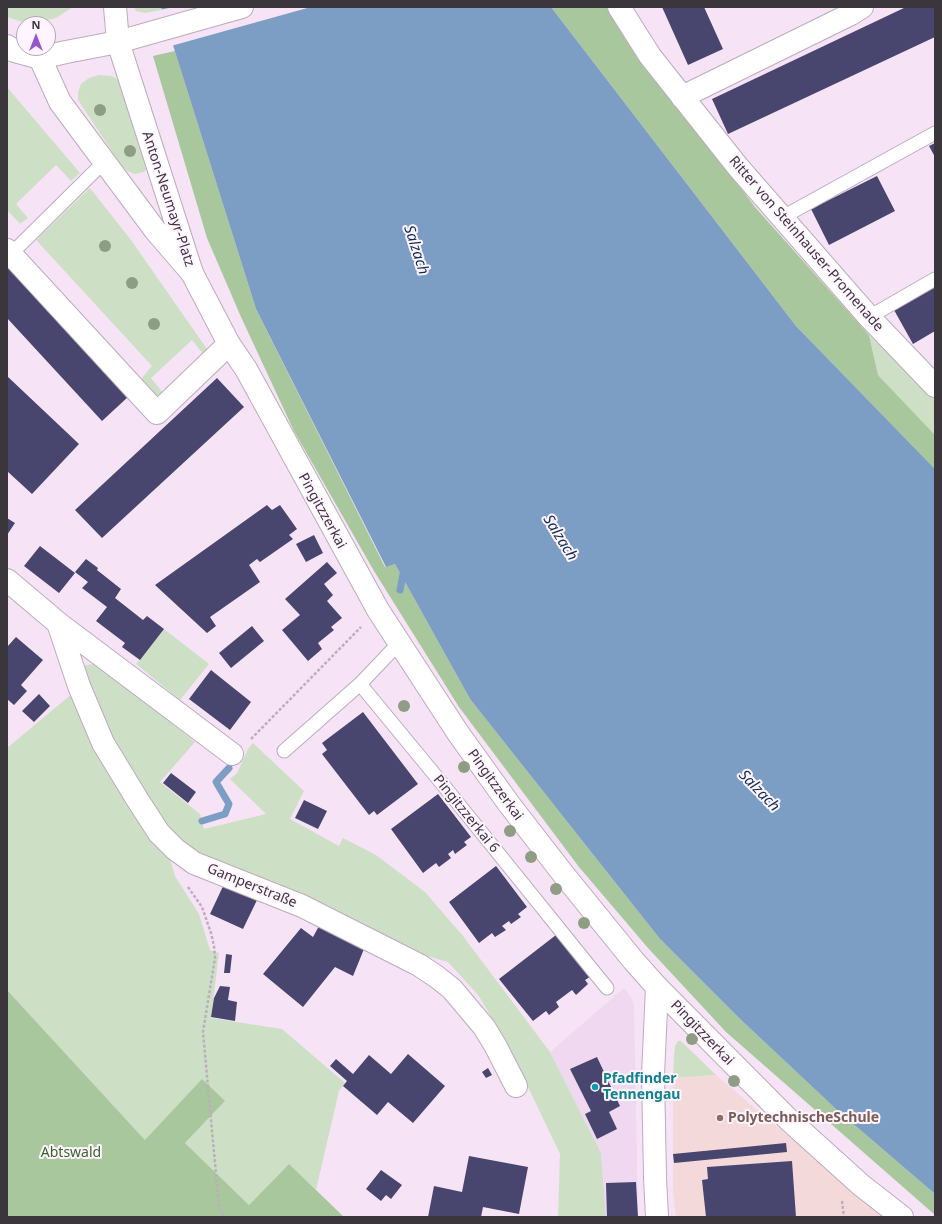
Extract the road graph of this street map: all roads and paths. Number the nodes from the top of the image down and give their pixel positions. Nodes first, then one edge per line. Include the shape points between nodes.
1 (115, 7) edge
2 (242, 7) edge
3 (619, 7) edge
4 (862, 7) edge
5 (118, 42) junction
6 (7, 46) edge
7 (40, 58) junction
8 (682, 97) junction
9 (935, 133) edge
10 (105, 161) junction
11 (781, 218) junction
12 (9, 252) edge
13 (192, 273) junction
14 (935, 279) edge
15 (869, 317) junction
16 (229, 344) junction
17 (935, 386) edge
18 (7, 580) edge
19 (378, 610) junction
20 (58, 622) junction
21 (399, 643) junction
22 (360, 684) junction
23 (284, 751) dead end
24 (232, 754) joint
25 (186, 884) dead end
26 (657, 987) junction
27 (607, 988) dead end
28 (516, 1086) dead end
29 (224, 1217) edge
30 (657, 1217) edge
31 (902, 1217) edge

1 - 5 street, Anton-Neumayr-Platz
2 - 5 street
3 - 8 street, Ritter von Steinhauser-Promenade via 650,56
4 - 8 street
5 - 7 street
5 - 13 street, Anton-Neumayr-Platz
6 - 7 street via 14,51
7 - 10 street, Anton-Neumayr-Platz via 60,102
8 - 11 street, Ritter von Steinhauser-Promenade
9 - 11 lane
10 - 12 lane
10 - 13 street, Anton-Neumayr-Platz via 155,230
11 - 15 street, Ritter von Steinhauser-Promenade
12 - 16 street via 157,413
13 - 16 street, Pingitzzerkai
14 - 15 lane
15 - 17 street, Ritter von Steinhauser-Promenade
16 - 19 street, Pingitzzerkai via 246,369
18 - 20 street
19 - 21 street, Pingitzzerkai
19 - 24 path via 240,750
20 - 24 street
20 - 28 street, Gamperstraße via 79,686 103,742 159,833 194,863 307,909 419,965 437,977 452,989 484,1028
21 - 22 lane
21 - 26 street, Pingitzzerkai via 458,733 509,804
22 - 23 lane
22 - 27 lane, Pingitzzerkai 6
25 - 29 path via 202,907 214,946 215,958 203,1032 218,1207
26 - 30 street via 653,1075
26 - 31 street, Pingitzzerkai via 789,1120 861,1186

